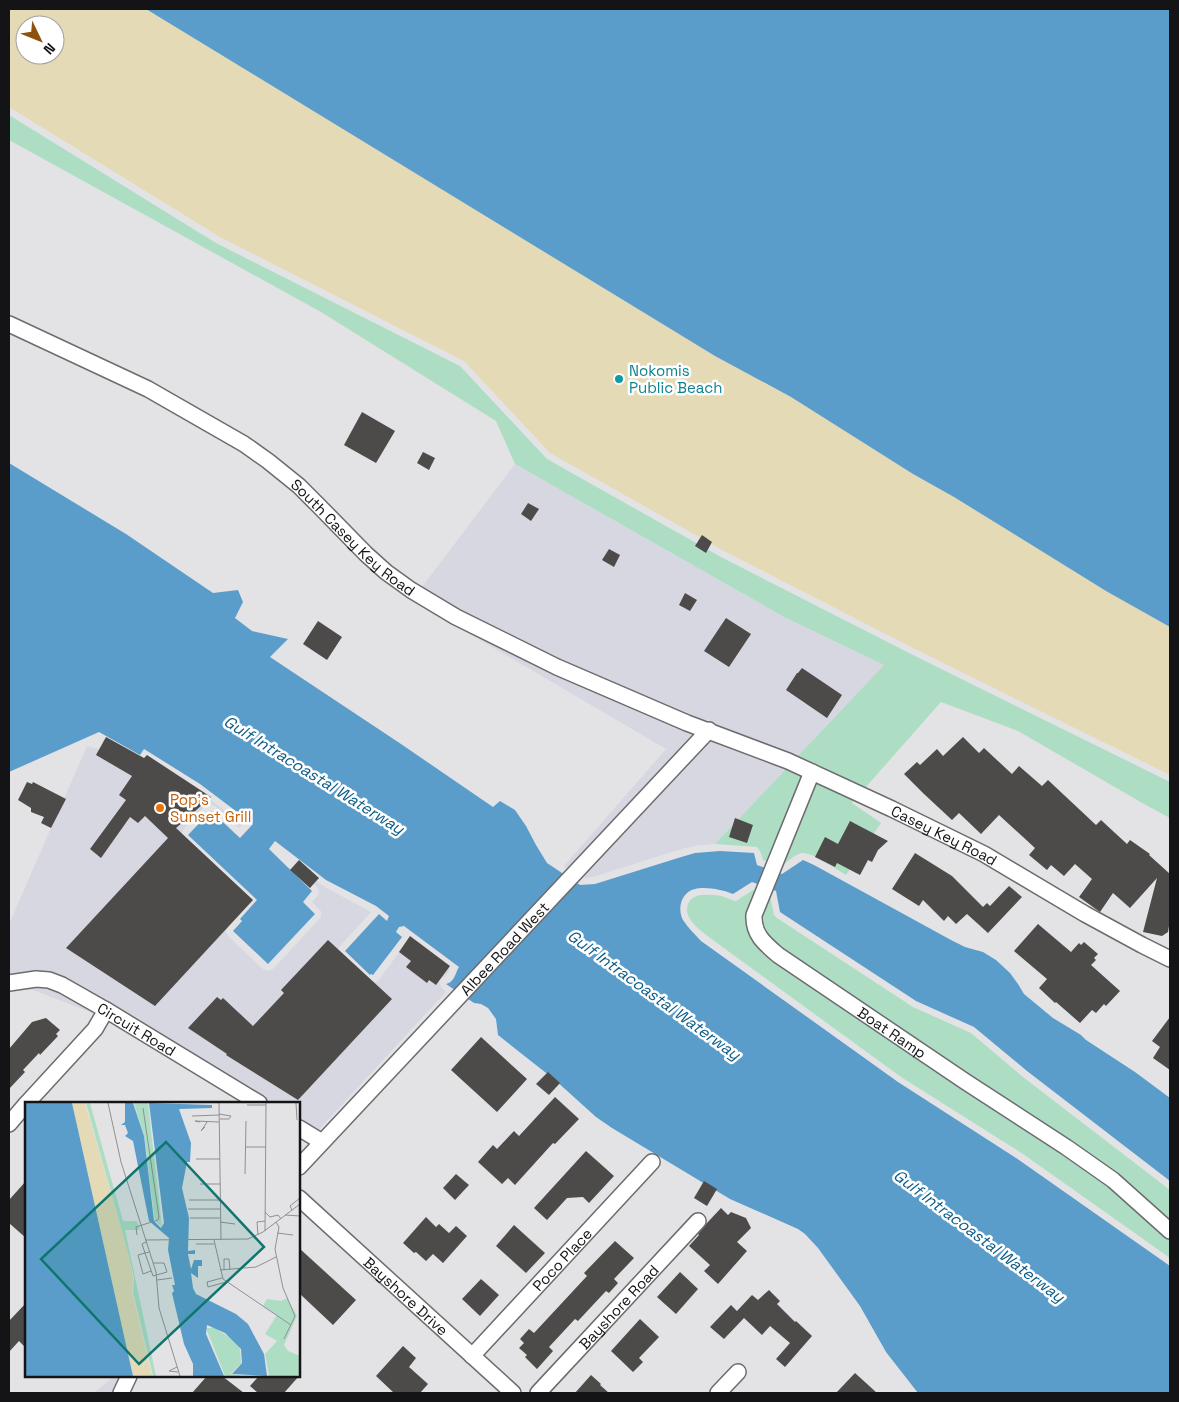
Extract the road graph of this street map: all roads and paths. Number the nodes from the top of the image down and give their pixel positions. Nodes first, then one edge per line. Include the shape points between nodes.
1 (9, 324) edge
2 (709, 730) junction
3 (812, 772) junction
4 (1170, 959) edge
5 (9, 983) edge
6 (106, 1010) junction
7 (29, 1102) edge
8 (257, 1102) edge
9 (25, 1106) edge
10 (9, 1124) edge
11 (300, 1129) edge
12 (322, 1142) junction
13 (652, 1162) dead end
14 (300, 1166) edge
15 (300, 1199) edge
16 (698, 1221) dead end
17 (1170, 1231) edge
18 (472, 1356) junction
19 (738, 1372) dead end
20 (128, 1377) edge
21 (120, 1393) edge
22 (513, 1393) edge
23 (538, 1393) edge
24 (718, 1393) edge

1 - 2 street, South Casey Key Road via 148,389 244,444 292,480 386,572 440,608 557,667
2 - 3 street, Casey Key Road
2 - 12 street, Albee Road West
3 - 4 street, Casey Key Road via 984,854 1085,914
3 - 17 street, Boat Ramp via 754,915 757,934 772,950 1113,1180
5 - 6 street, Circuit Road via 36,979 56,982
6 - 7 street via 90,1034
6 - 8 street, Circuit Road
9 - 10 street
11 - 12 street
12 - 14 street, Albee Road West
13 - 18 street, Poco Place
15 - 18 street, Bayshore Drive
16 - 23 street, Bayshore Road
18 - 22 street, Bayshore Drive
19 - 24 street
20 - 21 street

